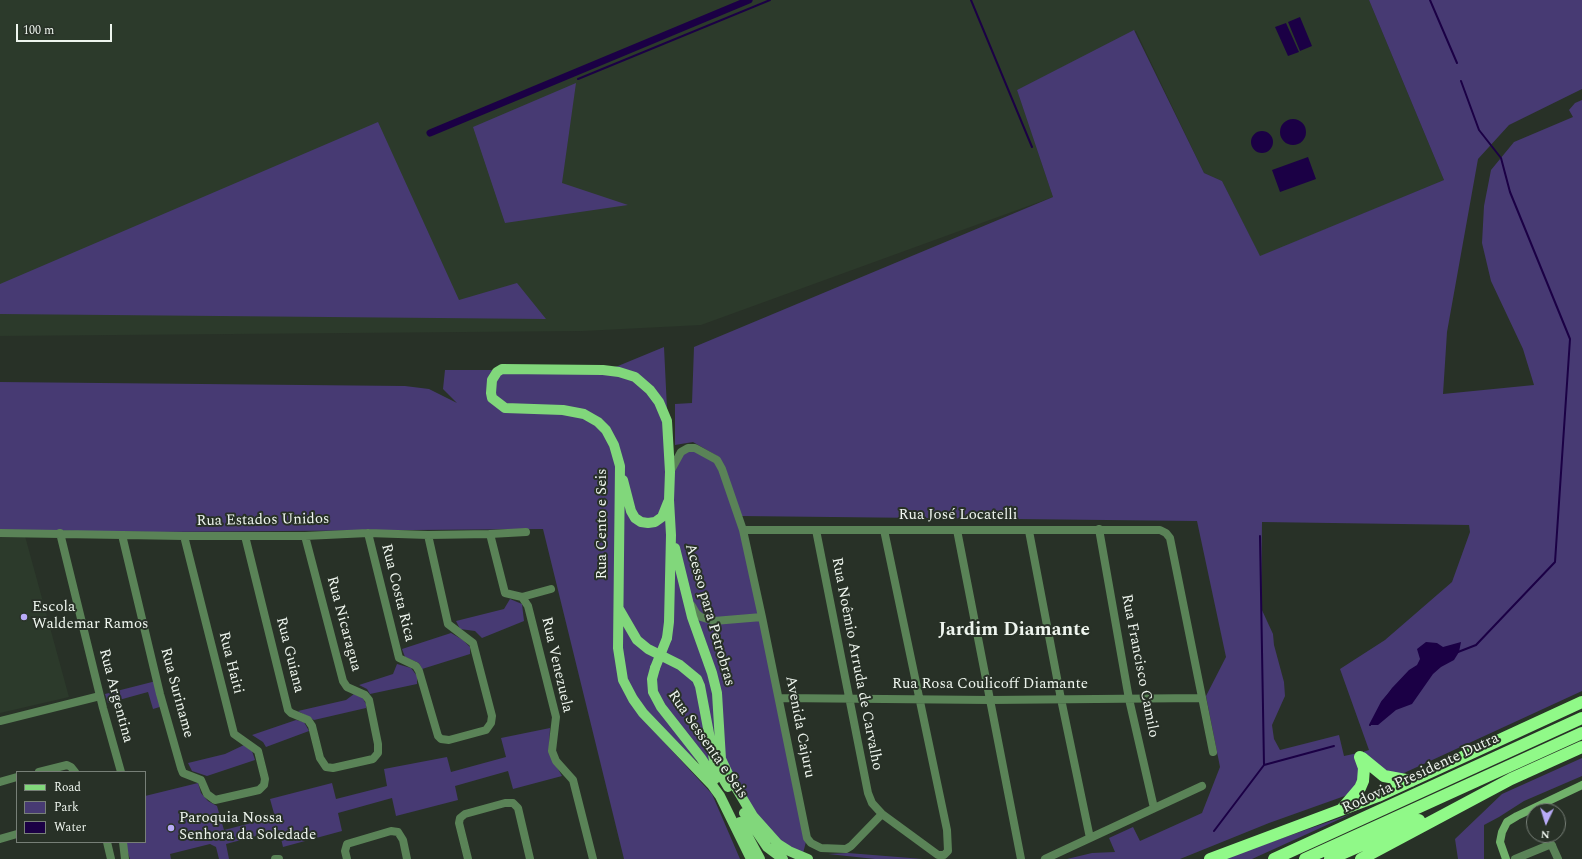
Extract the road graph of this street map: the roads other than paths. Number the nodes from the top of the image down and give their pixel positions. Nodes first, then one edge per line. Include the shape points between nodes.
1 (505, 408) joint
2 (620, 466) junction
3 (670, 472) junction
4 (669, 500) junction
5 (1099, 529) junction
6 (743, 530) junction
7 (816, 530) junction
8 (884, 530) junction
9 (957, 530) junction
10 (1029, 531) junction
11 (526, 532) dead end
12 (0, 533) edge
13 (368, 533) junction
14 (60, 534) junction
15 (490, 534) junction
16 (122, 535) junction
17 (428, 535) junction
18 (671, 535) junction
19 (184, 536) junction
20 (246, 536) junction
21 (305, 536) junction
22 (551, 589) dead end
23 (686, 592) junction
24 (522, 597) junction
25 (618, 608) junction
26 (762, 617) junction
27 (655, 668) joint
28 (100, 696) junction
29 (779, 698) junction
30 (1202, 698) junction
31 (848, 699) junction
32 (1061, 699) junction
33 (1129, 699) junction
34 (920, 700) junction
35 (990, 700) junction
36 (1582, 702) edge
37 (1582, 718) edge
38 (0, 721) edge
39 (1582, 733) edge
40 (1582, 747) edge
41 (1213, 752) dead end
42 (326, 767) joint
43 (43, 771) edge
44 (74, 771) edge
45 (121, 771) edge
46 (16, 777) edge
47 (1511, 779) junction
48 (1411, 781) junction
49 (0, 782) edge
50 (264, 785) joint
51 (1582, 785) edge
52 (1202, 786) dead end
53 (1154, 808) junction
54 (1342, 810) junction
55 (882, 814) junction
56 (16, 834) edge
57 (1090, 838) junction
58 (0, 839) edge
59 (106, 843) edge
60 (123, 843) edge
61 (111, 859) edge
62 (125, 859) edge
63 (275, 859) edge
64 (279, 859) edge
65 (347, 859) edge
66 (407, 859) edge
67 (468, 859) edge
68 (530, 859) edge
69 (592, 859) edge
70 (751, 859) edge
71 (760, 859) edge
72 (783, 859) edge
73 (808, 859) edge
74 (1021, 859) edge
75 (1045, 859) edge
76 (1210, 859) edge
77 (1274, 859) edge
78 (1305, 859) edge
79 (1330, 859) edge
80 (1362, 859) edge
81 (1506, 859) edge
82 (1515, 859) edge
83 (1558, 859) edge

1 - 2 main road, Rua Cento e Seis via 563,410 584,414 606,430 614,445
1 - 3 main road, Acesso para Petrobras via 492,398 490,393 494,375 502,369 603,370 635,377 659,402 667,421
2 - 4 main road via 631,511 641,522 655,522 662,517
2 - 25 main road, Rua Cento e Seis
3 - 4 main road, Acesso para Petrobras
3 - 6 street, Avenida Cajuru via 681,452 688,448 695,448 716,460 722,469
4 - 18 main road, Acesso para Petrobras
5 - 10 street, Rua José Locatelli
5 - 30 street, Rua José Locatelli via 1160,530 1170,538
5 - 33 street, Rua Francisco Camilo
6 - 7 street, Rua José Locatelli
6 - 26 street, Avenida Cajuru
7 - 8 street, Rua José Locatelli
7 - 31 street, Rua Noêmio Arruda de Carvalho
8 - 9 street, Rua José Locatelli
8 - 34 street
9 - 10 street, Rua José Locatelli
9 - 35 street
10 - 32 street
11 - 15 street, Rua Estados Unidos
12 - 14 street, Rua Estados Unidos
13 - 17 street, Rua Estados Unidos
13 - 17 street, Rua Costa Rica via 399,658 416,666 420,671 438,736 449,740 486,730 491,724 492,716 473,643 448,624
13 - 21 street, Rua Estados Unidos
14 - 16 street, Rua Estados Unidos
14 - 28 street, Rua Argentina
15 - 17 street, Rua Estados Unidos
15 - 24 street via 505,593
16 - 19 street, Rua Estados Unidos
16 - 50 street, Rua Suriname via 159,688 183,773 200,780 207,794 215,800 259,790
18 - 23 main road, Acesso para Petrobras
18 - 27 main road, Acesso para Petrobras, bridge via 669,622 667,638
19 - 20 street, Rua Estados Unidos
19 - 50 street, Rua Haiti via 234,734 258,751 266,779
20 - 21 street, Rua Estados Unidos
20 - 42 street, Rua Guiana via 287,707 291,713 308,720 312,726 320,758
21 - 42 street, Rua Nicaragua via 343,681 347,687 365,694 369,700 378,744 378,753 373,759 333,768
22 - 24 street
23 - 26 street via 696,613 707,620
23 - 73 main road, Acesso para Petrobras via 717,693 721,759 753,816 778,844
24 - 69 street, Rua Venezuela via 528,606 555,711 552,751 556,761 573,780
25 - 70 main road, Rua Cento e Seis via 620,664 633,699 643,713 712,785
25 - 72 main road via 637,640 648,649 680,664 697,679 714,765 767,847
26 - 29 street, Avenida Cajuru
27 - 71 main road, Rua Sessenta e Seis via 652,679 653,692 661,707 725,792
28 - 38 street
28 - 45 street, Rua Argentina
29 - 31 street, Rua Rosa Coulicoff Diamante
29 - 55 street, Avenida Cajuru via 807,838 811,843 821,848 846,849
30 - 33 street, Rua Rosa Coulicoff Diamante
30 - 41 street
31 - 34 street, Rua Rosa Coulicoff Diamante
31 - 55 street, Rua Noêmio Arruda de Carvalho via 868,793 872,803
32 - 33 street, Rua Rosa Coulicoff Diamante
32 - 35 street, Rua Rosa Coulicoff Diamante
32 - 57 street
33 - 53 street, Rua Francisco Camilo
34 - 35 street, Rua Rosa Coulicoff Diamante
34 - 55 street via 947,830 948,851 944,855 938,855
35 - 74 street
36 - 48 highway
37 - 77 highway, Rodovia Presidente Dutra
39 - 78 highway, Rodovia Presidente Dutra
40 - 47 highway
43 - 44 street via 67,765
46 - 49 street
47 - 79 highway
47 - 80 highway
48 - 54 highway
48 - 54 highway via 1384,776 1360,757 1364,768 1363,782
51 - 81 main road via 1507,822 1500,842
52 - 53 street
53 - 57 street
54 - 76 highway
56 - 58 street
57 - 75 street
59 - 61 street
60 - 62 street
63 - 64 street
65 - 66 street via 347,844 391,831 398,832 403,840
67 - 68 street via 460,818 465,814 513,803 518,808
82 - 83 street via 1549,845 1552,845

